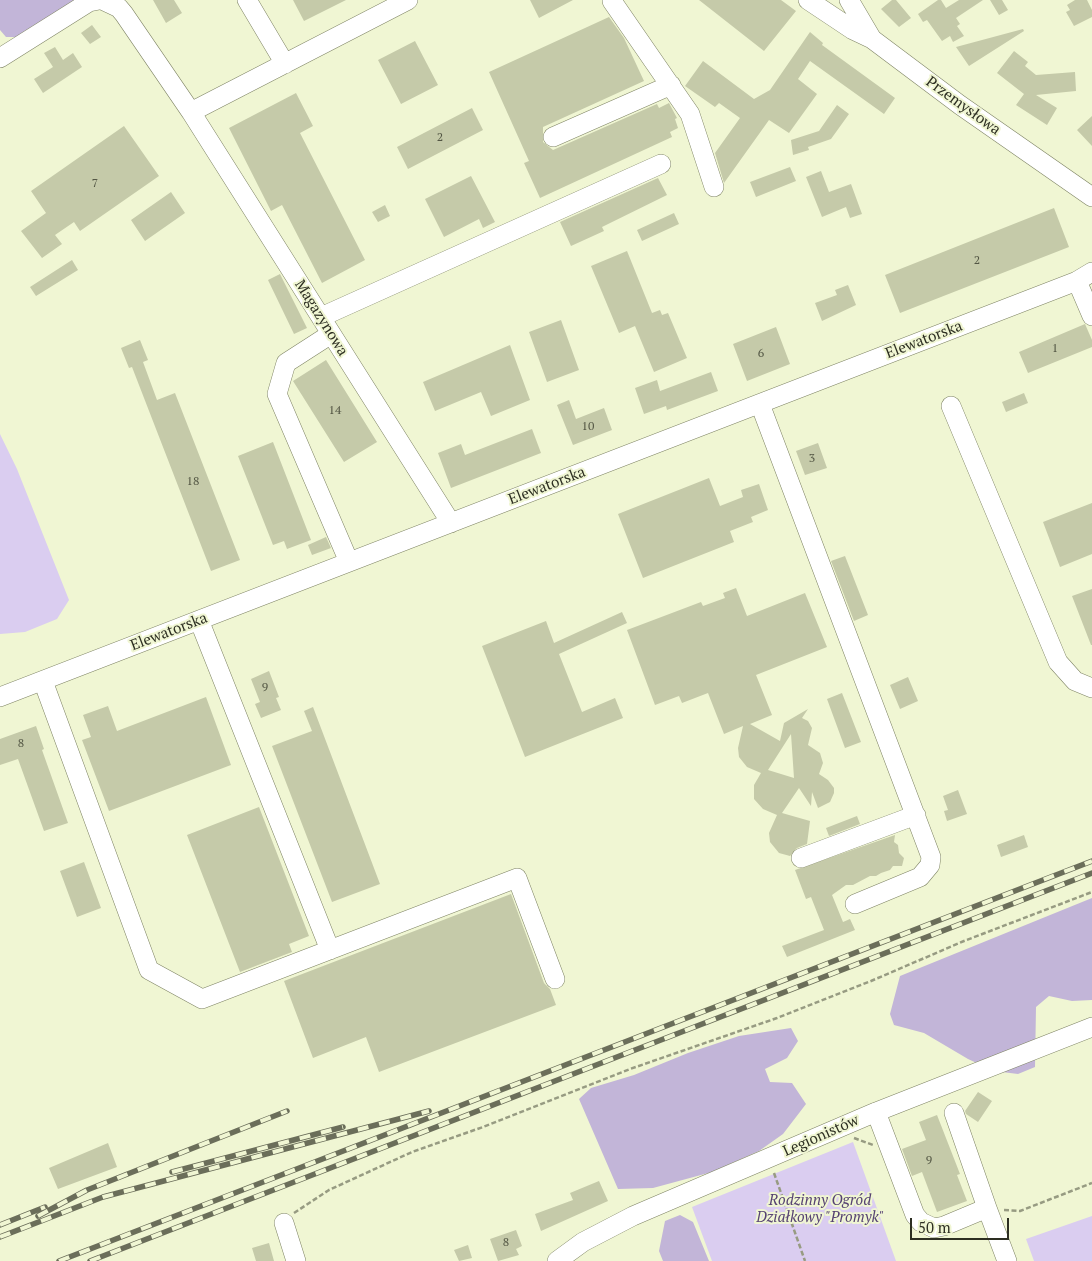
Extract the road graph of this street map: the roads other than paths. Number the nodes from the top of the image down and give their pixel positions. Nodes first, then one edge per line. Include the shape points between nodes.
1 (100, 0) edge
2 (247, 0) edge
3 (408, 0) edge
4 (612, 0) edge
5 (838, 0) edge
6 (849, 0) edge
7 (812, 3) edge
8 (872, 39) junction
9 (0, 58) edge
10 (285, 64) junction
11 (671, 86) junction
12 (191, 112) junction
13 (553, 137) dead end
14 (660, 164) dead end
15 (714, 187) dead end
16 (1092, 196) edge
17 (1085, 276) edge
18 (1092, 316) edge
19 (321, 317) junction
20 (331, 334) junction
21 (760, 404) junction
22 (952, 406) dead end
23 (451, 523) junction
24 (349, 562) junction
25 (199, 620) junction
26 (42, 681) junction
27 (1092, 688) edge
28 (0, 698) edge
29 (916, 816) junction
30 (802, 858) dead end
31 (855, 904) dead end
32 (330, 950) junction
33 (555, 979) dead end
34 (1092, 1027) edge
35 (876, 1112) junction
36 (954, 1113) dead end
37 (987, 1208) junction
38 (284, 1223) road end
39 (563, 1259) edge
40 (296, 1261) edge
41 (1007, 1261) edge

1 - 9 street, Magazynowa via 89,2
1 - 12 street, Magazynowa via 119,8 124,14
2 - 10 street
3 - 10 street
4 - 11 street
5 - 7 street via 831,6
6 - 8 street, Przemysłowa
7 - 8 street
8 - 16 street, Przemysłowa via 960,105
10 - 12 street
11 - 13 street
11 - 15 street via 690,114
12 - 19 street, Magazynowa
14 - 19 street
17 - 18 street
17 - 21 street, Elewatorska
19 - 20 street, Magazynowa
20 - 23 street, Magazynowa
20 - 24 street via 286,363 277,394
21 - 23 street, Elewatorska
21 - 29 street
22 - 27 street via 1058,662 1075,681
23 - 24 street, Elewatorska
24 - 25 street, Elewatorska
25 - 26 street, Elewatorska
25 - 32 street
26 - 28 street, Elewatorska
26 - 32 street via 149,970 202,999
29 - 30 street
29 - 31 street via 931,857 926,872
32 - 33 street via 517,878
34 - 35 street, Legionistów
35 - 37 street via 915,1215 921,1222 934,1228 944,1226
35 - 39 street, Legionistów via 633,1216 583,1242
36 - 37 street
37 - 41 street
38 - 40 street

